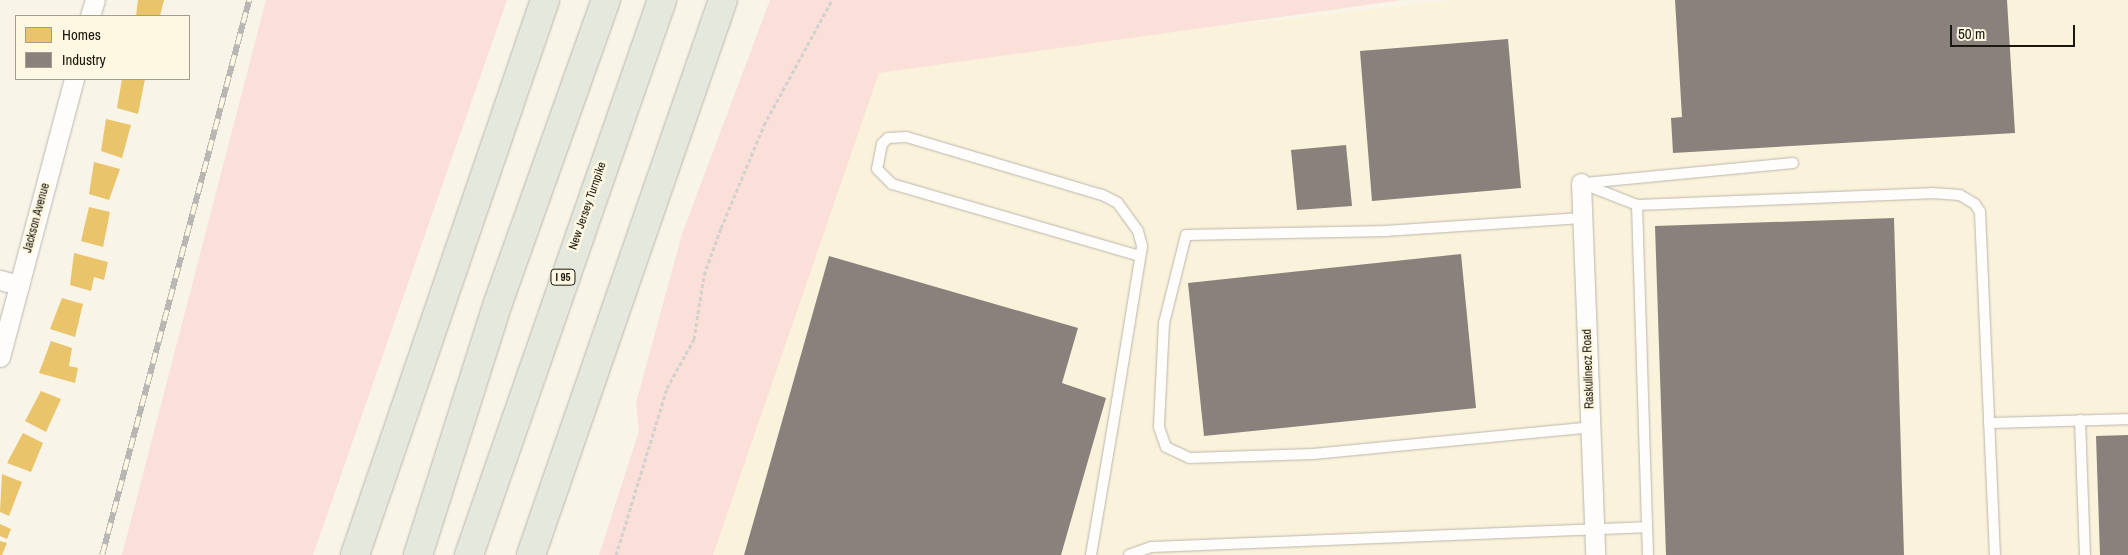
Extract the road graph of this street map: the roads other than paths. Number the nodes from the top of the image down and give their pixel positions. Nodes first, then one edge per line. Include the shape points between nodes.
1 (95, 0) edge
2 (545, 0) edge
3 (606, 0) edge
4 (662, 0) edge
5 (722, 0) edge
6 (90, 15) edge
7 (74, 80) edge
8 (1793, 163) dead end
9 (1581, 183) junction
10 (1637, 205) junction
11 (1582, 218) junction
12 (1140, 256) junction
13 (0, 280) edge
14 (19, 285) junction
15 (0, 357) edge
16 (2128, 419) edge
17 (2080, 420) junction
18 (1989, 423) junction
19 (1591, 427) junction
20 (1647, 527) junction
21 (1594, 530) junction
22 (355, 555) edge
23 (418, 555) edge
24 (469, 555) edge
25 (531, 555) edge
26 (1091, 555) edge
27 (1129, 555) edge
28 (1595, 555) edge
29 (1648, 555) edge
30 (1995, 555) edge
31 (2085, 555) edge

1 - 6 street
2 - 22 highway
3 - 23 highway via 498,303
4 - 24 highway, New Jersey Turnpike / I 95
5 - 25 highway
7 - 14 street, Jackson Avenue
8 - 9 lane
9 - 10 lane
9 - 11 street, Raskulinecz Road
10 - 18 lane via 1931,193 1960,195 1975,204 1980,212
10 - 20 lane
11 - 19 street, Raskulinecz Road
11 - 19 lane via 1388,231 1186,235 1164,323 1159,427 1166,447 1190,458 1313,454
12 - 12 lane via 1138,231 1130,216 1102,195 906,137 888,138 879,151 877,170 892,184
12 - 26 lane
13 - 14 street
14 - 15 street, Jackson Avenue
16 - 17 lane
17 - 18 lane
17 - 31 lane
18 - 30 lane
19 - 21 street, Raskulinecz Road
20 - 21 lane
20 - 29 lane
21 - 27 lane via 1152,547
21 - 28 street, Raskulinecz Road

